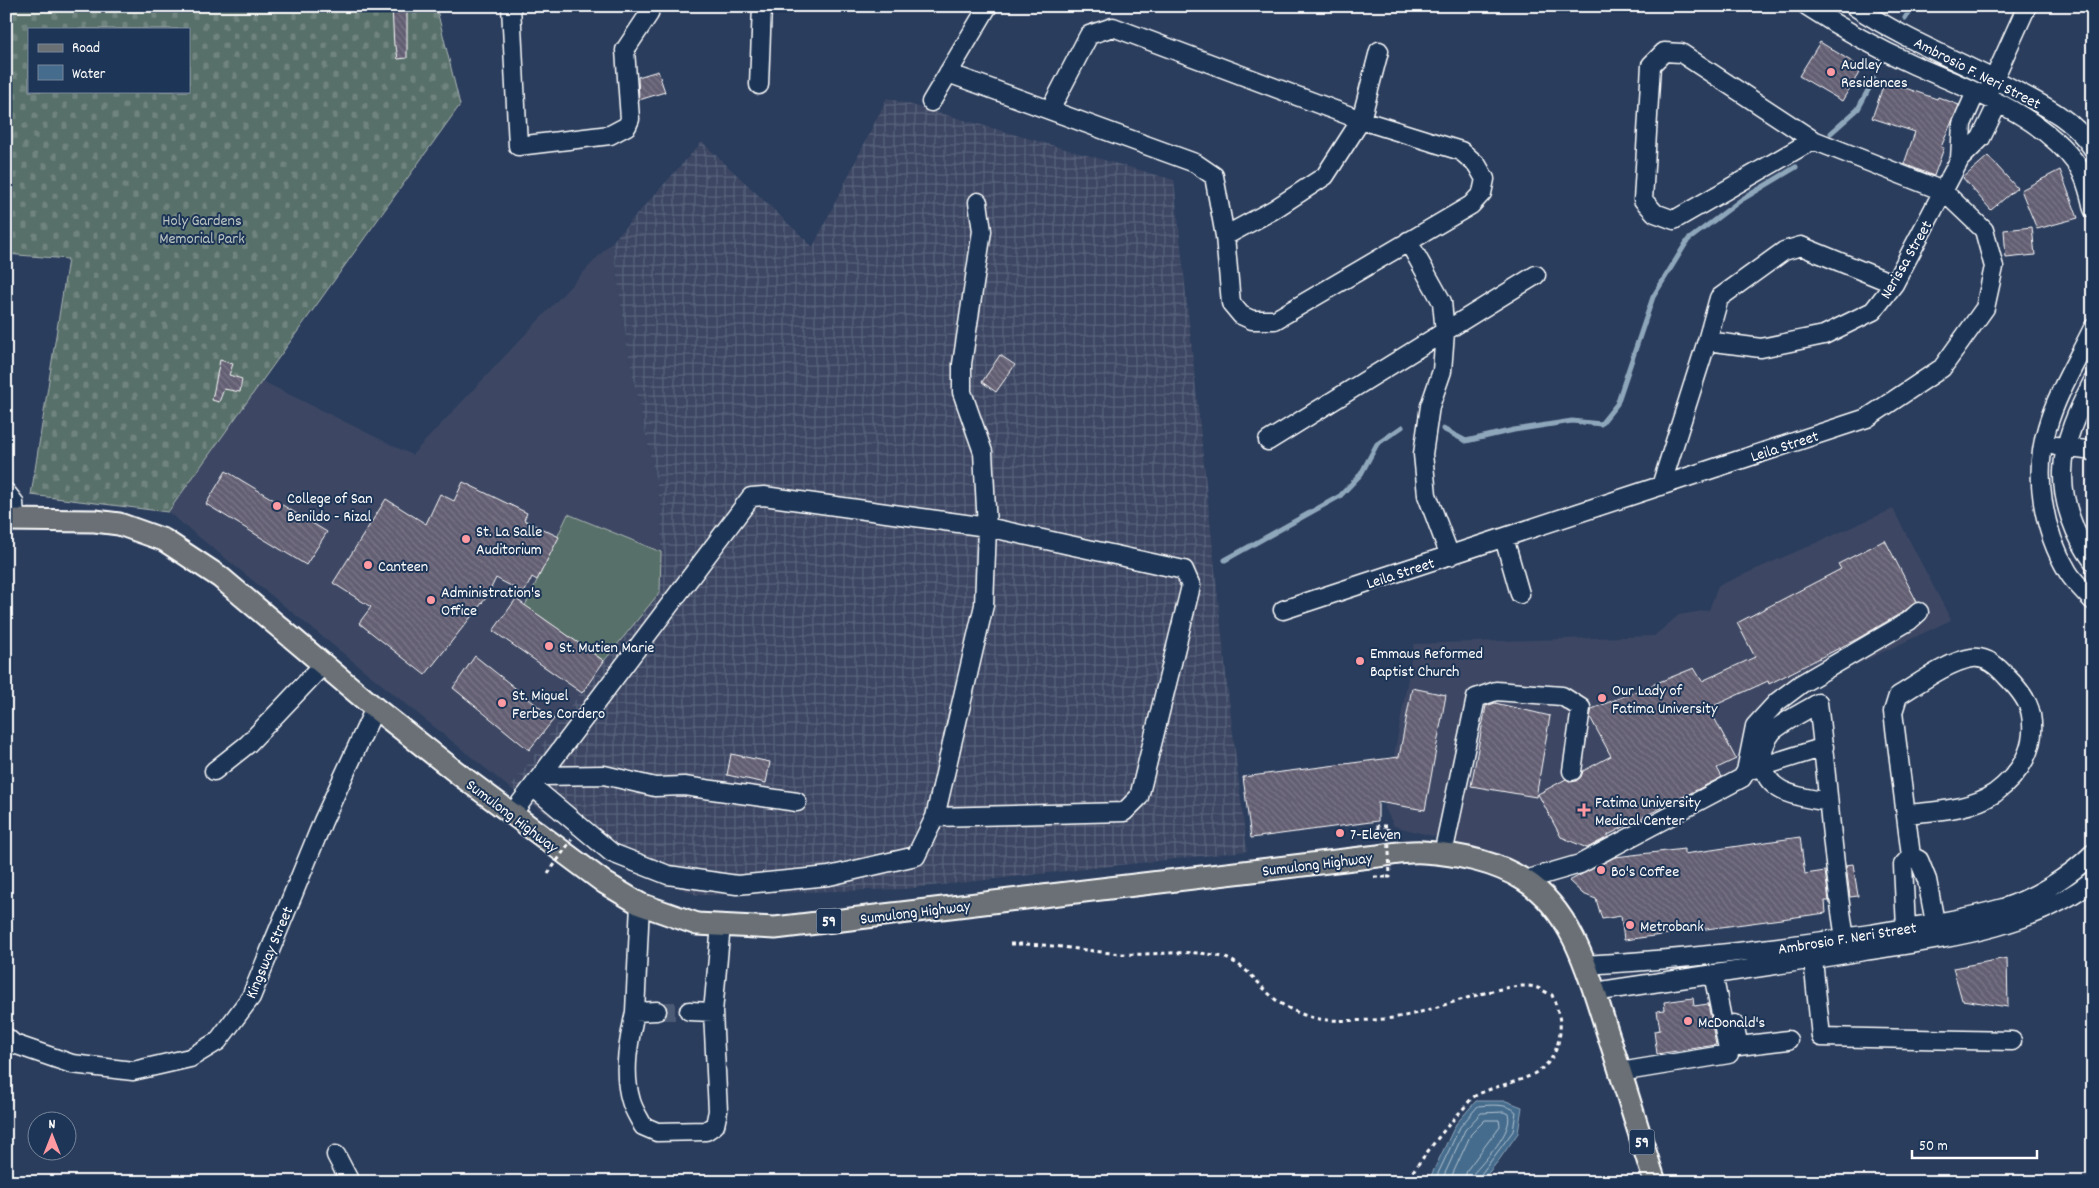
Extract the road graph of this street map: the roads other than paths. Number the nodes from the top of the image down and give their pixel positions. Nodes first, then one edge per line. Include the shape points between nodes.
1 (511, 6) edge
2 (650, 6) edge
3 (762, 6) edge
4 (988, 6) edge
5 (1807, 6) edge
6 (1854, 6) edge
7 (2026, 6) edge
8 (1379, 51) dead end
9 (948, 73) junction
10 (1994, 79) junction
11 (759, 85) dead end
12 (1987, 97) junction
13 (931, 102) dead end
14 (1050, 110) junction
15 (1360, 120) junction
16 (1813, 140) junction
17 (2093, 149) edge
18 (1960, 159) junction
19 (1943, 191) junction
20 (978, 202) dead end
21 (2093, 209) edge
22 (1225, 236) junction
23 (1408, 241) junction
24 (1536, 276) dead end
25 (1894, 284) junction
26 (2093, 328) edge
27 (1444, 332) junction
28 (1707, 341) junction
29 (2093, 381) edge
30 (1268, 442) dead end
31 (2043, 444) junction
32 (2067, 448) junction
33 (2093, 451) edge
34 (1661, 486) junction
35 (6, 492) edge
36 (11, 520) edge
37 (987, 527) junction
38 (1504, 538) junction
39 (1450, 556) junction
40 (2093, 561) edge
41 (1520, 594) dead end
42 (2093, 601) edge
43 (1283, 610) dead end
44 (1920, 612) dead end
45 (323, 665) junction
46 (375, 708) junction
47 (1824, 747) junction
48 (1763, 766) junction
49 (214, 771) dead end
50 (1572, 771) dead end
51 (1746, 772) junction
52 (537, 781) junction
53 (798, 802) dead end
54 (1828, 802) junction
55 (512, 814) junction
56 (1907, 814) junction
57 (935, 817) junction
58 (2093, 853) edge
59 (1443, 854) junction
60 (1911, 856) junction
61 (1524, 880) junction
62 (2093, 880) edge
63 (640, 904) junction
64 (721, 925) junction
65 (1937, 930) junction
66 (1907, 936) junction
67 (1845, 938) junction
68 (1814, 960) junction
69 (1584, 965) junction
70 (1727, 967) junction
71 (1594, 992) junction
72 (657, 1011) tunnel mouth
73 (689, 1011) tunnel mouth
74 (634, 1012) junction
75 (713, 1012) junction
76 (6, 1037) edge
77 (1788, 1040) dead end
78 (2012, 1041) dead end
79 (1620, 1072) junction
80 (336, 1155) dead end
81 (350, 1182) edge
82 (1655, 1182) edge

1 - 2 street via 518,146 610,134 627,126 630,118 625,50 649,14
3 - 11 street
4 - 9 street
5 - 12 street, Ambrosio F. Neri Street via 1848,33
6 - 10 street, Ambrosio F. Neri Street via 1929,48
7 - 10 street
8 - 15 street
9 - 13 street
9 - 14 street
10 - 12 street
10 - 17 street, Ambrosio F. Neri Street via 2050,109 2077,129
12 - 18 street via 1981,138
12 - 18 street via 1962,124
12 - 21 street, Ambrosio F. Neri Street via 2040,129 2061,146 2079,167
14 - 15 street via 1089,35 1113,27
14 - 22 street via 1195,163 1214,176
15 - 22 street via 1325,176
15 - 23 street via 1461,150 1477,165 1485,179 1482,193 1471,205
16 - 16 street, Leila Street via 1681,53 1664,52 1651,65 1644,200 1655,213 1674,220
16 - 19 street, Leila Street
18 - 19 street, Nerissa Street
19 - 25 street, Nerissa Street
19 - 34 street, Leila Street via 1984,230 1994,267 1985,308 1942,368 1867,418
20 - 37 street via 982,231 962,364 962,392 983,452
22 - 23 street via 1231,303 1241,315 1252,320 1275,320
23 - 27 street via 1442,302
24 - 27 street
25 - 28 street, Nerissa Street via 1873,311 1824,335 1761,348
25 - 28 street via 1801,246 1784,251 1719,298
26 - 31 street via 2058,400
27 - 30 street
27 - 39 street via 1442,371 1430,406 1423,454 1427,495
28 - 34 street
29 - 32 street via 2082,402
31 - 32 street
31 - 42 street via 2039,469 2048,521 2068,572
32 - 33 street
32 - 40 street via 2063,471 2065,499 2075,530
34 - 38 street, Leila Street
35 - 36 street via 14,502
36 - 45 main road, Sumulong Highway / 59 via 80,520 119,524 164,540 220,577
37 - 52 street via 764,496 751,497
37 - 57 street via 984,605
37 - 57 street via 1184,570 1190,586 1139,797 1124,812
38 - 39 street, Leila Street
38 - 41 street
39 - 43 street, Leila Street
44 - 51 street via 1800,684 1777,702 1755,726
45 - 46 main road, Sumulong Highway / 59
45 - 49 street via 248,744
46 - 55 main road, Sumulong Highway / 59
46 - 76 street, Kingsway Street via 323,821 251,997 218,1041 190,1058 133,1071 72,1064 14,1044
47 - 48 street
47 - 48 street via 1818,703 1772,732 1762,750
47 - 54 street
48 - 51 street
48 - 54 street via 1770,783 1784,792
50 - 59 street via 1581,708 1562,696 1496,691 1476,698
51 - 61 street via 1727,787 1580,864
52 - 53 street via 604,775 655,787 684,786
52 - 55 street
52 - 57 street via 612,853 668,875 737,885 829,876 916,856
54 - 67 street
55 - 63 main road, Sumulong Highway / 59 via 605,884
56 - 56 street via 1900,782 1893,712 1898,696 1952,665 1972,658 1987,660 2000,668 2026,700 2031,715 2031,739 2024,762 1993,794 1977,802
56 - 60 street
58 - 65 street, Ambrosio F. Neri Street via 2066,876 2030,897
59 - 61 main road, Sumulong Highway / 59 via 1502,868
59 - 64 main road, Sumulong Highway / 59 via 1422,852 1378,856 775,928
60 - 65 street via 1920,860
60 - 66 street via 1903,865
61 - 69 main road, Sumulong Highway / 59 via 1542,894 1558,914
62 - 65 street, Ambrosio F. Neri Street via 2076,893 2038,912 2004,924
63 - 64 main road, Sumulong Highway / 59 via 696,924
63 - 74 street
64 - 75 street
65 - 66 street, Ambrosio F. Neri Street
66 - 67 street, Ambrosio F. Neri Street
66 - 68 street, Ambrosio F. Neri Street
67 - 70 street, Ambrosio F. Neri Street
68 - 70 street, Ambrosio F. Neri Street
68 - 78 street via 1821,1037
69 - 70 street, Ambrosio F. Neri Street via 1670,960
69 - 71 main road, Sumulong Highway / 59
70 - 71 street, Ambrosio F. Neri Street
70 - 77 street via 1738,1046
70 - 79 street via 1729,1054
71 - 79 main road, Sumulong Highway / 59
72 - 74 street
73 - 75 street
74 - 75 street via 627,1068 631,1101 642,1126 657,1132 706,1130 715,1125 718,1111
79 - 82 main road, Sumulong Highway / 59
80 - 81 street

